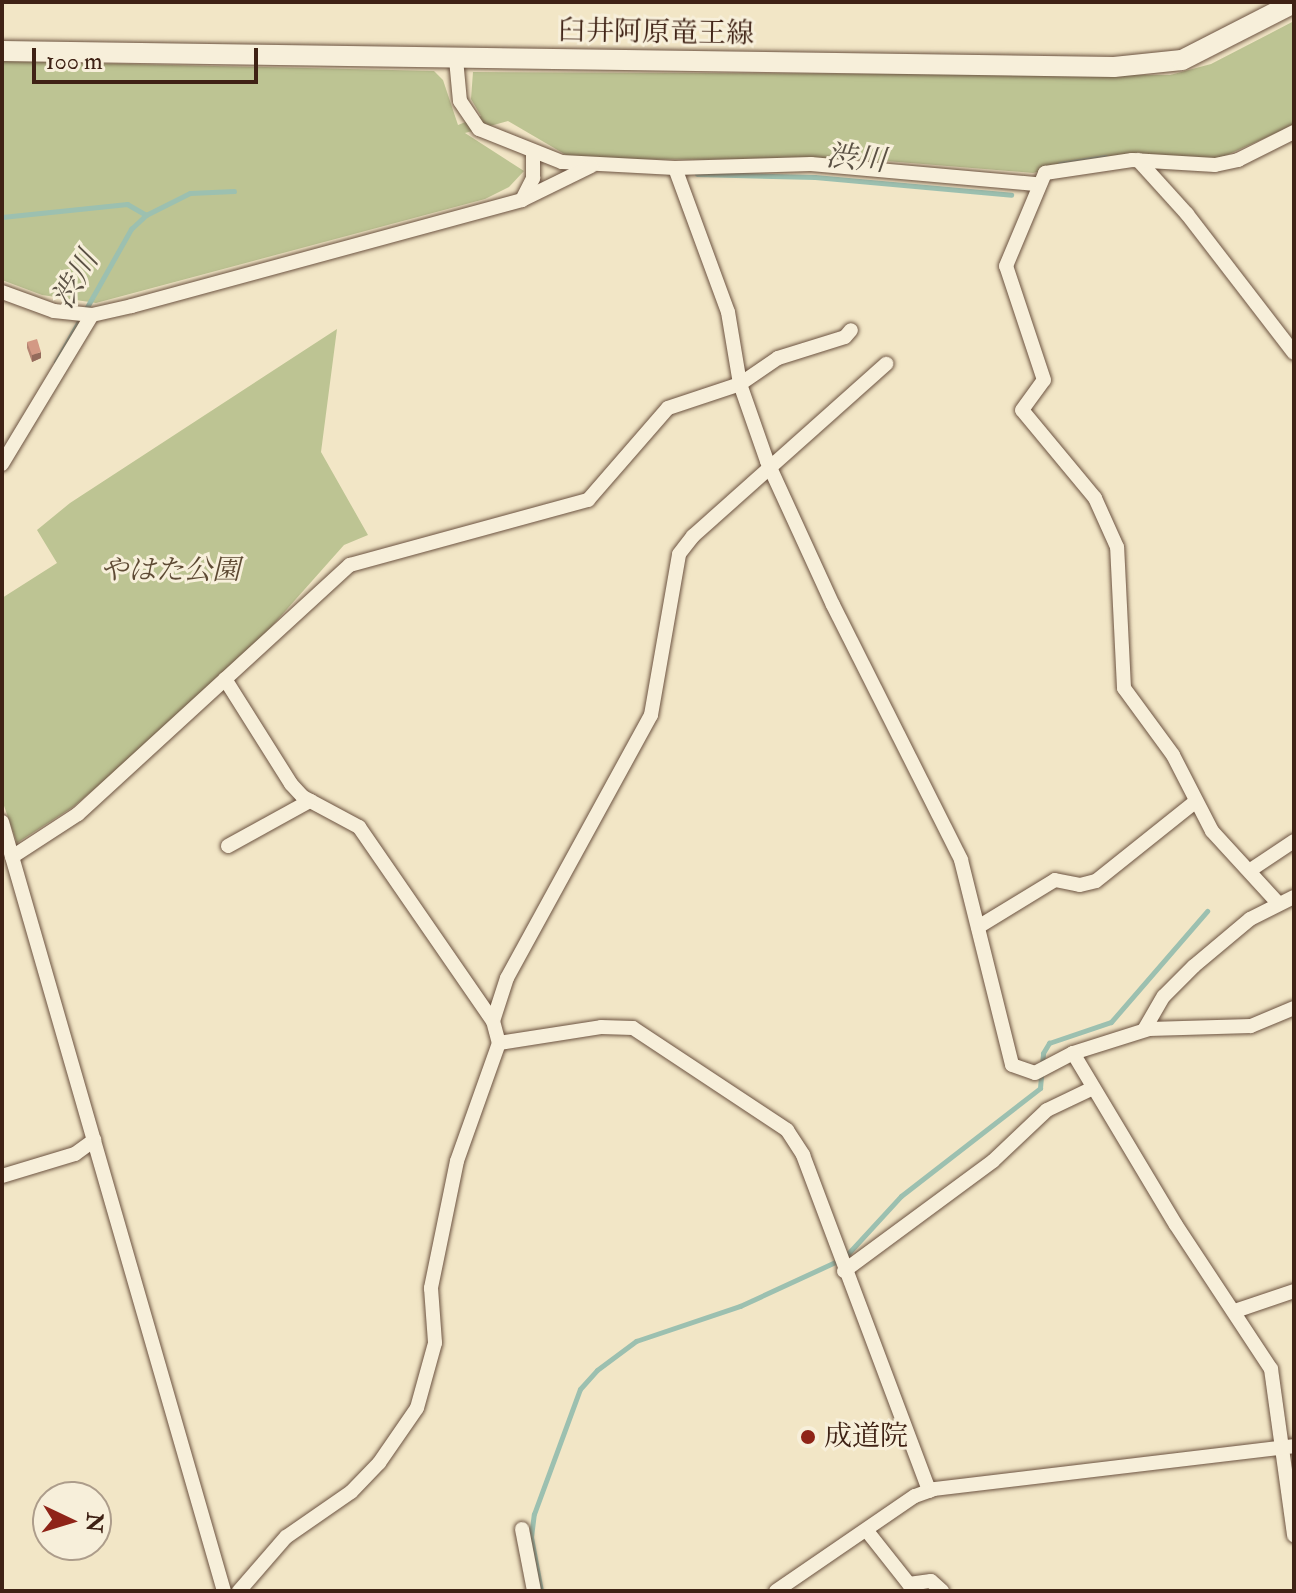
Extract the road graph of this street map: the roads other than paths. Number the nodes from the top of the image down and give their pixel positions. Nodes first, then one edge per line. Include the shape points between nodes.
1 (1294, 3) edge
2 (2, 51) edge
3 (456, 59) junction
4 (1294, 132) edge
5 (533, 153) junction
6 (1138, 160) junction
7 (592, 165) junction
8 (675, 168) junction
9 (1037, 184) junction
10 (522, 200) junction
11 (2, 292) edge
12 (92, 315) junction
13 (851, 330) dead end
14 (1294, 353) edge
15 (886, 364) dead end
16 (740, 384) junction
17 (2, 464) edge
18 (771, 469) junction
19 (225, 679) junction
20 (310, 801) junction
21 (1195, 802) junction
22 (2, 822) edge
23 (1294, 841) edge
24 (228, 846) dead end
25 (12, 857) junction
26 (1252, 869) junction
27 (1294, 897) edge
28 (1277, 902) junction
29 (978, 927) junction
30 (1294, 1008) edge
31 (493, 1021) junction
32 (1144, 1030) junction
33 (499, 1043) junction
34 (1073, 1053) junction
35 (1091, 1089) junction
36 (94, 1140) junction
37 (2, 1176) edge
38 (844, 1271) junction
39 (1294, 1291) edge
40 (1235, 1311) junction
41 (1287, 1446) edge
42 (929, 1491) junction
43 (522, 1529) dead end
44 (867, 1531) junction
45 (1294, 1535) edge
46 (224, 1591) edge
47 (239, 1591) edge
48 (534, 1591) edge
49 (776, 1591) edge
50 (942, 1591) edge

1 - 3 main road, 臼井阿原竜王線 via 1238,35 1167,64
2 - 3 main road, 臼井阿原竜王線
3 - 5 street via 455,81 468,117 496,138
4 - 6 street via 1238,160 1215,165
5 - 7 street
5 - 10 street via 533,178
6 - 9 street via 1063,168 1045,173
6 - 14 street via 1187,214
7 - 8 street
7 - 10 street
8 - 9 street via 811,164
8 - 16 street via 728,312
9 - 21 street via 1006,266 1044,380 1022,410 1095,498 1117,547 1124,688 1173,755
10 - 12 street
11 - 12 street via 54,311
12 - 17 street
13 - 16 street via 845,337 778,358
15 - 18 street
16 - 18 street
16 - 19 street via 668,408 588,500 350,565
18 - 29 street via 955,846
18 - 31 street via 679,554 651,715 507,978
19 - 20 street via 291,784
19 - 25 street via 78,814
20 - 24 street
20 - 31 street via 359,827
21 - 26 street via 1212,831
21 - 29 street via 1096,881 1080,885 1055,880
22 - 25 street
23 - 26 street
25 - 36 street
26 - 28 street
27 - 28 street
28 - 32 street via 1194,966 1164,996
29 - 34 street via 1012,1065 1035,1073
30 - 32 street via 1251,1026
31 - 33 street
32 - 34 street
33 - 38 street via 601,1027 633,1028 787,1130 803,1155
33 - 47 street via 457,1161 431,1288 435,1343 417,1408 377,1466 351,1492 286,1537
34 - 35 street
35 - 38 street via 1047,1110 957,1190
35 - 40 street
36 - 37 street via 75,1154
36 - 46 street
38 - 42 street
39 - 40 street
40 - 41 street via 1271,1369
41 - 42 street
41 - 45 street
42 - 44 street
43 - 48 street
44 - 49 street
44 - 50 street via 909,1584 931,1581

